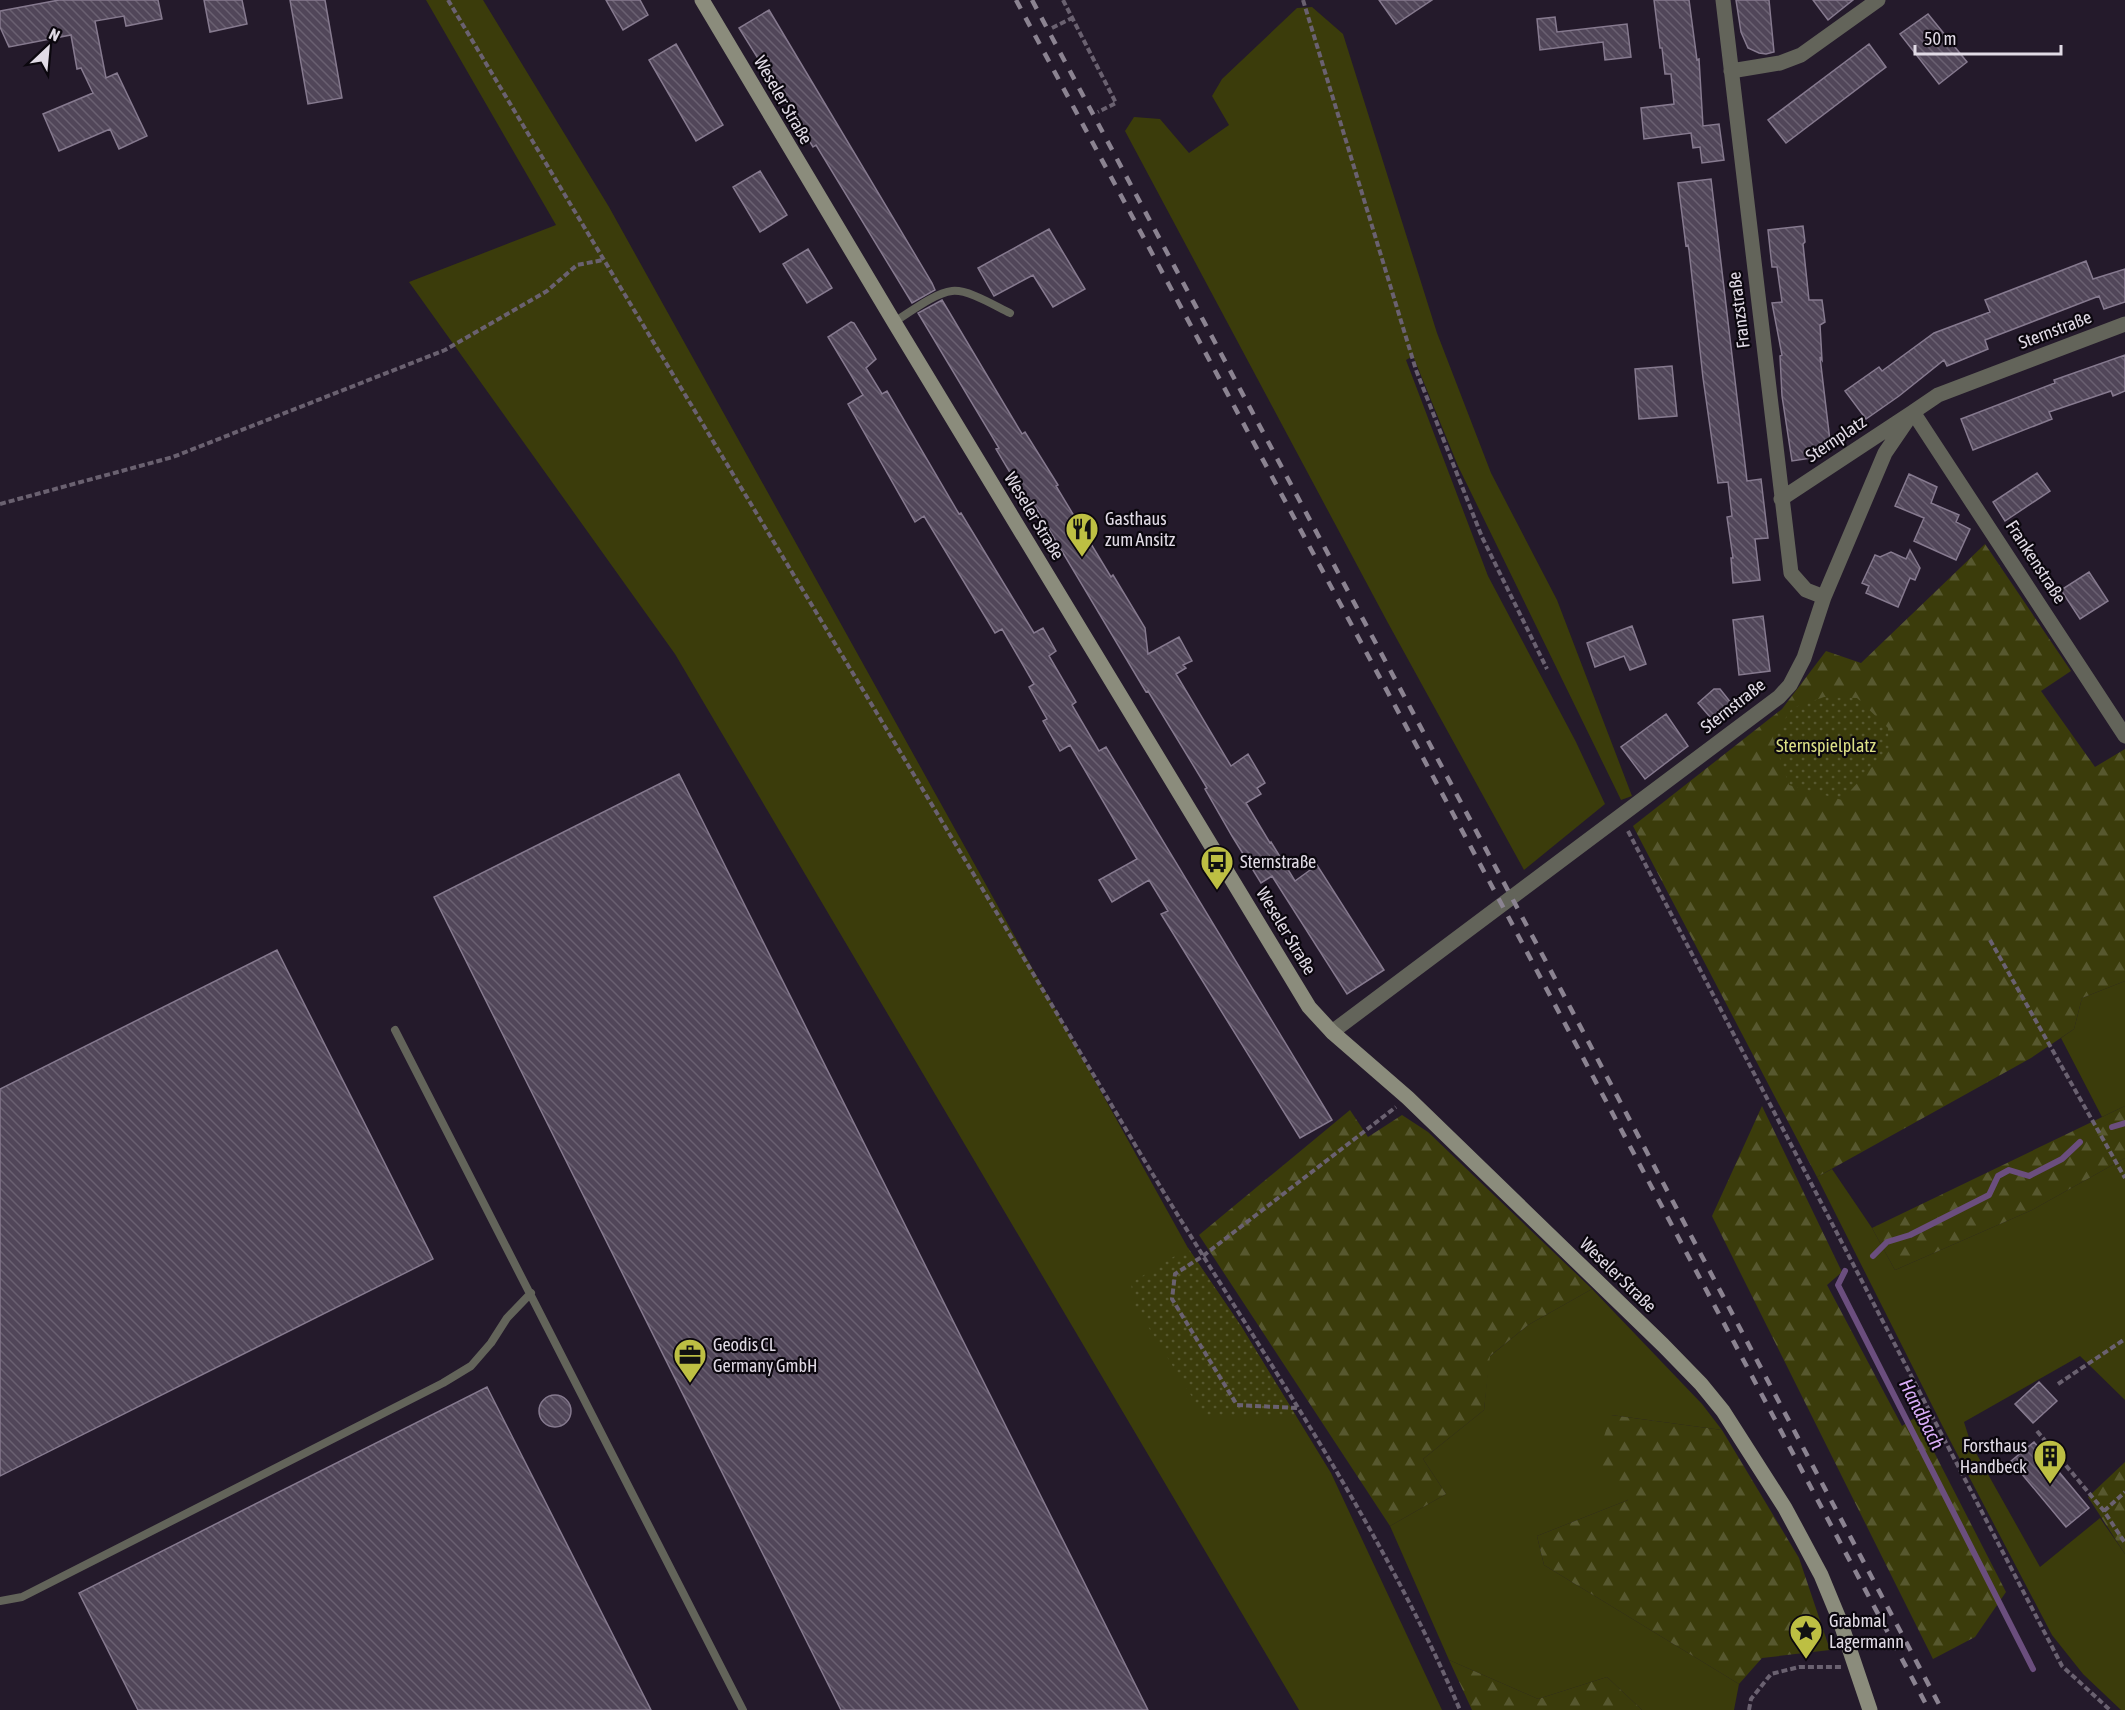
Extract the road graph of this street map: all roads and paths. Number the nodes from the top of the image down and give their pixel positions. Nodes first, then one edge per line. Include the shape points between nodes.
1 (448, 0) edge
2 (702, 0) edge
3 (1063, 0) edge
4 (1303, 0) edge
5 (1723, 0) edge
6 (1878, 0) edge
7 (1072, 18) junction
8 (1052, 28) dead end
9 (1731, 70) junction
10 (1098, 112) dead end
11 (603, 260) junction
12 (1010, 313) dead end
13 (894, 322) junction
14 (2125, 324) edge
15 (1913, 411) junction
16 (1781, 499) junction
17 (0, 504) edge
18 (1824, 597) junction
19 (1547, 669) dead end
20 (2125, 735) edge
21 (1620, 817) junction
22 (1990, 940) dead end
23 (395, 1030) dead end
24 (1332, 1032) junction
25 (1408, 1098) junction
26 (2125, 1178) edge
27 (1203, 1256) junction
28 (531, 1293) junction
29 (2125, 1340) edge
30 (2058, 1384) dead end
31 (1297, 1408) junction
32 (2037, 1431) dead end
33 (2125, 1492) edge
34 (2104, 1511) junction
35 (2125, 1543) edge
36 (0, 1601) edge
37 (1857, 1667) junction
38 (743, 1710) edge
39 (1460, 1710) edge
40 (1749, 1710) edge
41 (1870, 1710) edge
42 (2110, 1710) edge

1 - 11 path
2 - 13 main road, Weseler Straße
3 - 7 path
4 - 19 path via 1416,370 1482,537
5 - 9 street, Franzstraße
6 - 9 street via 1801,55 1780,63
7 - 8 path
7 - 10 path via 1116,103
9 - 16 street, Franzstraße
11 - 17 path via 577,265 547,291 445,351 173,457
11 - 27 path
12 - 13 lane via 954,290
13 - 24 main road, Weseler Straße via 1290,977
14 - 15 street, Sternstraße via 1938,394
15 - 16 street, Sternplatz
15 - 18 street, Sternstraße via 1885,453
15 - 20 street, Frankenstraße
16 - 18 street, Franzstraße via 1791,573 1806,590
18 - 21 street, Sternstraße via 1804,658 1779,698
21 - 24 street, Sternstraße
21 - 42 path via 2062,1666
22 - 26 path
23 - 28 lane
24 - 25 main road, Weseler Straße
25 - 27 path
25 - 37 main road, Weseler Straße via 1663,1345 1723,1411 1774,1490 1821,1575
27 - 31 path
27 - 31 path via 1175,1274 1172,1299 1237,1405
28 - 36 lane via 471,1366 443,1383 22,1597
28 - 38 lane
29 - 30 path
31 - 39 path via 1378,1544
32 - 34 path
33 - 34 path
34 - 35 path
37 - 40 path via 1799,1667 1771,1674 1751,1699
37 - 41 main road, Weseler Straße

